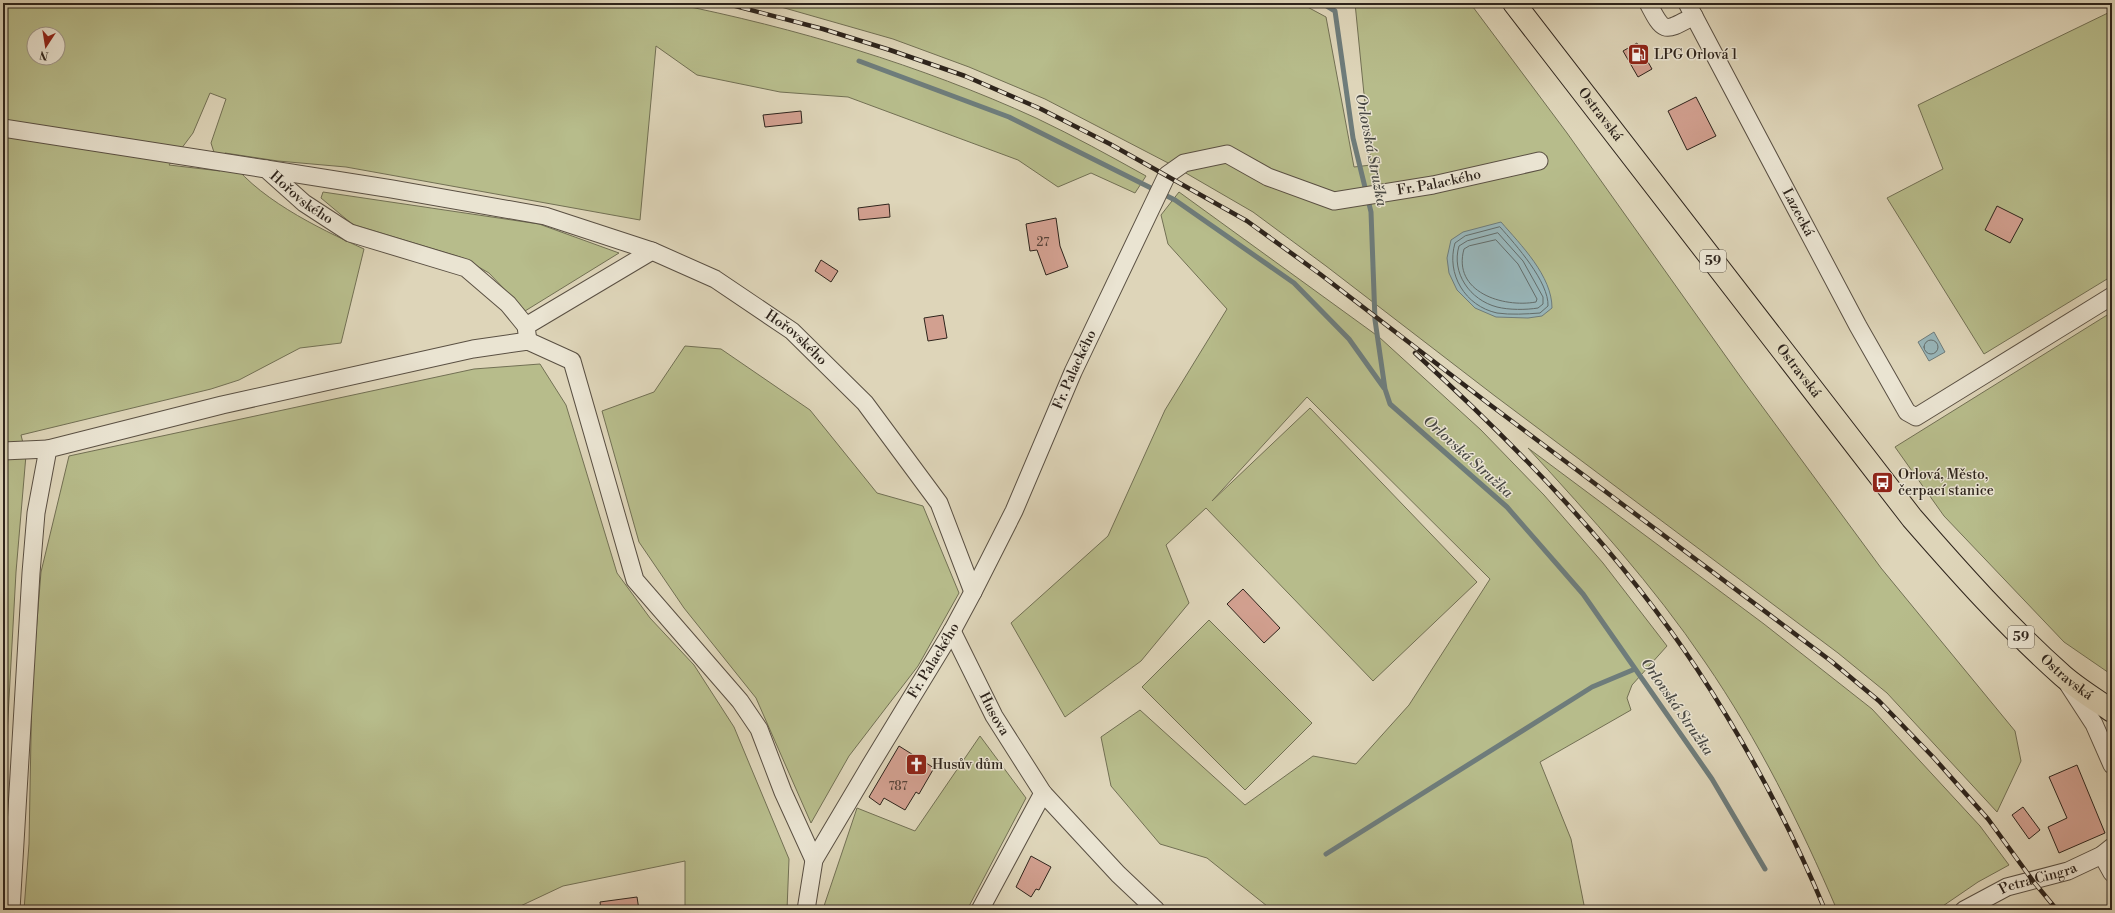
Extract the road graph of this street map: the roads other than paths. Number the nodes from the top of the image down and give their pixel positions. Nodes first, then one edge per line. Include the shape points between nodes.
1 (1514, 3) edge
2 (1648, 3) edge
3 (1690, 10) edge
4 (3, 128) edge
5 (1539, 161) dead end
6 (266, 169) junction
7 (652, 251) junction
8 (2112, 296) edge
9 (527, 333) junction
10 (48, 449) junction
11 (3, 450) edge
12 (973, 592) junction
13 (952, 631) junction
14 (2064, 677) junction
15 (2112, 711) edge
16 (2112, 765) edge
17 (1044, 793) junction
18 (2109, 848) edge
19 (814, 860) junction
20 (2112, 873) edge
21 (10, 910) edge
22 (806, 910) edge
23 (980, 910) edge
24 (1156, 910) edge
25 (1964, 910) edge

1 - 14 main road, Ostravská / 59 via 1912,518 1979,596
2 - 3 street via 1659,24 1664,28 1671,28
3 - 8 street, Lazecká via 1858,326 1907,412 1916,417
4 - 6 street, Hořovského
5 - 12 street, Fr. Palackého via 1433,185 1334,200 1268,177 1227,154 1184,163 1167,175 1073,372 1014,512
6 - 7 street, Hořovského via 545,216
6 - 9 street, Hořovského via 304,203 350,233 466,268 508,304
7 - 9 street
7 - 12 street, Hořovského via 715,279 792,331 865,402 939,503
9 - 10 street via 473,349 222,404
9 - 19 street via 572,361 635,580 740,701 759,729 783,792
10 - 11 street
10 - 21 street via 36,513 30,573
12 - 13 street, Fr. Palackého
13 - 17 street, Husova via 994,716
13 - 19 street, Fr. Palackého
14 - 15 main road, Ostravská / 59
14 - 16 street via 2094,724
17 - 23 street
17 - 24 street, Husova via 1118,874
18 - 20 street
18 - 25 street, Petra Cingra via 2068,871 2008,887
19 - 22 street, Fr. Palackého

